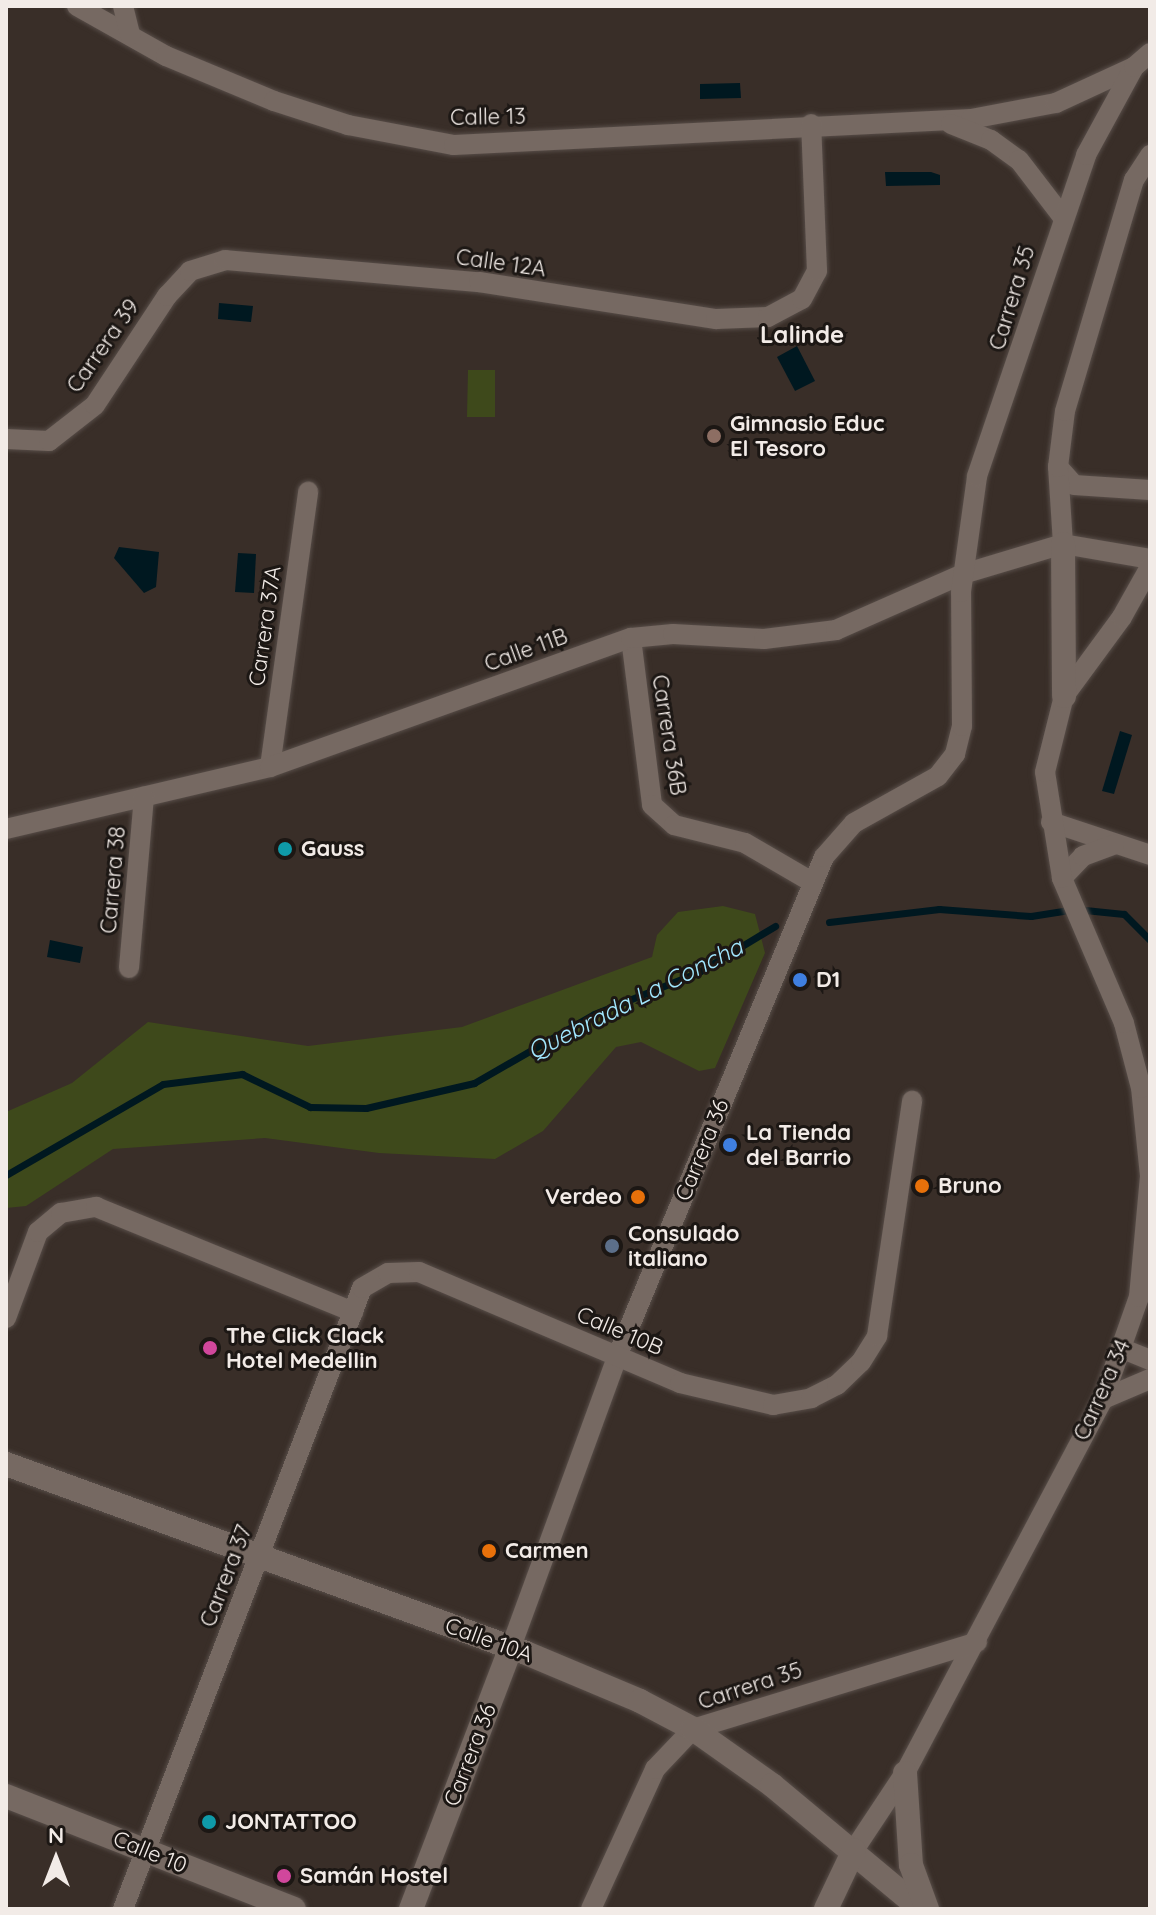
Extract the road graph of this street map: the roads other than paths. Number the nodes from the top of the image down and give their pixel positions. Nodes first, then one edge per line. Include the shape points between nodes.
1 (77, 6) edge
2 (123, 6) edge
3 (130, 35) junction
4 (1142, 60) edge
5 (927, 118) junction
6 (811, 124) junction
7 (1150, 155) edge
8 (1062, 216) junction
9 (190, 271) joint
10 (6, 439) edge
11 (1058, 467) junction
12 (1150, 490) edge
13 (308, 492) dead end
14 (1063, 544) junction
15 (1150, 559) edge
16 (1150, 567) edge
17 (963, 574) junction
18 (631, 638) junction
19 (1064, 696) junction
20 (270, 767) junction
21 (144, 797) junction
22 (1051, 822) junction
23 (6, 829) edge
24 (1114, 845) junction
25 (1150, 855) edge
26 (812, 882) junction
27 (1066, 886) junction
28 (129, 968) dead end
29 (912, 1101) dead end
30 (388, 1273) joint
31 (353, 1312) junction
32 (6, 1318) edge
33 (1123, 1349) junction
34 (617, 1357) junction
35 (1150, 1360) edge
36 (1150, 1379) edge
37 (1103, 1399) junction
38 (6, 1464) edge
39 (258, 1559) junction
40 (977, 1642) junction
41 (511, 1647) junction
42 (693, 1729) junction
43 (905, 1773) junction
44 (6, 1796) edge
45 (854, 1850) junction
46 (147, 1852) junction
47 (123, 1909) edge
48 (294, 1909) edge
49 (411, 1909) edge
50 (591, 1909) edge
51 (826, 1909) edge
52 (924, 1909) edge

1 - 3 street, Calle 13
2 - 3 street
3 - 6 street, Calle 13 via 274,101 348,125 454,145
4 - 5 street, Calle 13 via 1096,88 1028,110
4 - 8 street, Carrera 35 via 1086,155
5 - 6 street, Calle 13
5 - 8 street, Calle 13 via 981,136 1019,160
6 - 9 street, Calle 12A via 817,271 802,299 768,317 716,319 479,282 225,260
7 - 11 street via 1134,180 1065,411
8 - 17 street, Carrera 35 via 977,476
9 - 10 street, Carrera 39 via 167,296 95,405 49,441
11 - 12 street via 1074,485
11 - 14 street
13 - 20 street, Carrera 37A
14 - 15 street, Calle 11B
14 - 17 street, Calle 11B
14 - 19 main road
16 - 19 street, Carrera 34 via 1122,617
17 - 18 street, Calle 11B via 836,630 764,639 673,634
17 - 26 street, Carrera 36 via 962,726 955,754 938,776 854,823 824,857
18 - 20 street, Calle 11B
18 - 26 street, Carrera 36B via 652,805 674,825 745,843
19 - 22 street, Carrera 34 via 1045,772
20 - 21 street, Calle 11B
21 - 23 street, Calle 11B
21 - 28 street, Carrera 38
22 - 24 street
22 - 27 street, Carrera 34
24 - 25 street
24 - 27 street via 1083,856
26 - 34 street, Carrera 36
27 - 33 street, Carrera 34 via 1124,1023 1141,1088 1150,1176 1139,1297
29 - 34 street, Calle 10B via 883,1314 861,1362 837,1385 811,1398 773,1405 680,1383
30 - 31 street, Carrera 37 via 362,1288
30 - 34 street, Calle 10B via 419,1272
31 - 32 street via 96,1207 61,1213 38,1232
31 - 39 street, Carrera 37
33 - 35 street
33 - 37 street, Carrera 34
34 - 41 street, Carrera 36
36 - 37 street
37 - 40 street, Carrera 34
38 - 39 main road, Calle 10A
39 - 41 main road, Calle 10A
39 - 46 street, Carrera 37
40 - 42 street, Carrera 35
40 - 43 street, Carrera 34
41 - 42 main road, Calle 10A
41 - 49 main road, Carrera 36
42 - 45 main road, Calle 10A
42 - 50 street, Carrera 35 via 655,1769
43 - 45 street, Carrera 34
43 - 52 main road via 911,1865
44 - 46 main road, Calle 10
45 - 51 main road, Carrera 34
45 - 52 main road, Calle 10A
46 - 47 street, Carrera 37
46 - 48 main road, Calle 10

